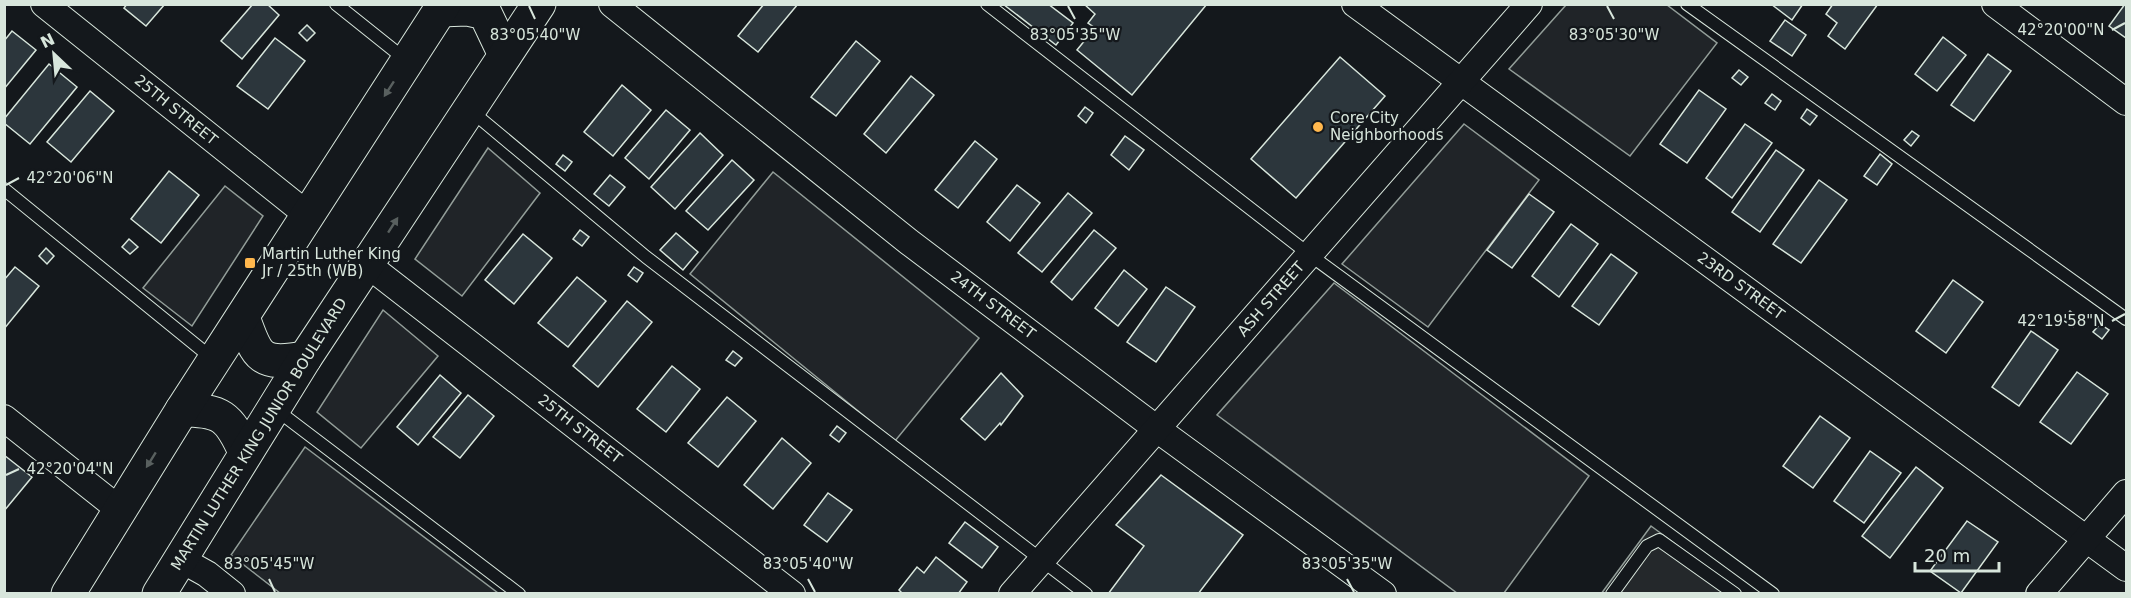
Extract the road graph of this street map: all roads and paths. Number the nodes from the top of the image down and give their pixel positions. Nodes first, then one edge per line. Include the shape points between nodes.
1 (44, 4) edge
2 (336, 4) edge
3 (539, 4) edge
4 (612, 4) edge
5 (987, 4) edge
6 (1355, 4) edge
7 (1529, 4) edge
8 (1687, 4) edge
9 (1995, 4) edge
10 (442, 7) edge
11 (505, 55) junction
12 (407, 61) junction
13 (1461, 82) junction
14 (2127, 102) edge
15 (469, 109) junction
16 (4, 189) edge
17 (309, 216) junction
18 (1310, 255) junction
19 (368, 265) junction
20 (243, 317) junction
21 (2127, 319) edge
22 (305, 358) junction
23 (214, 360) junction
24 (273, 408) junction
25 (182, 410) junction
26 (4, 418) edge
27 (1157, 429) junction
28 (245, 452) junction
29 (2127, 493) edge
30 (120, 510) junction
31 (2087, 539) junction
32 (180, 559) junction
33 (1041, 561) junction
34 (2127, 568) edge
35 (68, 594) edge
36 (159, 594) edge
37 (232, 594) edge
38 (519, 594) edge
39 (792, 594) edge
40 (1012, 594) edge
41 (1086, 594) edge
42 (1383, 594) edge
43 (1612, 594) edge
44 (1735, 594) edge
45 (1773, 594) edge
46 (2039, 594) edge

1 - 17 street, 25TH STREET
2 - 12 lane
3 - 11 main road, MARTIN LUTHER KING JUNIOR BOULEVARD
4 - 27 street, 24TH STREET via 909,242
5 - 18 lane
6 - 13 street, 23RD STREET
7 - 13 street, ASH STREET
8 - 21 lane
9 - 14 street
10 - 11 main road via 485,13
10 - 12 main road
11 - 15 main road, MARTIN LUTHER KING JUNIOR BOULEVARD
12 -> 17 main road
13 - 18 street, ASH STREET
13 - 31 street, 23RD STREET
19 -> 15 main road, MARTIN LUTHER KING JUNIOR BOULEVARD
15 - 33 lane via 646,257
16 - 23 lane
17 - 20 main road
18 - 27 street, ASH STREET
18 - 45 lane
19 - 22 main road, MARTIN LUTHER KING JUNIOR BOULEVARD
19 - 39 street, 25TH STREET
20 - 22 main road via 254,349 264,359 278,362
20 - 23 main road
22 - 24 main road, MARTIN LUTHER KING JUNIOR BOULEVARD
23 - 25 main road
24 - 28 main road, MARTIN LUTHER KING JUNIOR BOULEVARD
24 - 38 lane
25 - 28 main road via 205,410 224,416
25 -> 30 main road
26 - 30 street
27 - 33 street, ASH STREET
27 - 42 street, 24TH STREET
28 - 32 main road, MARTIN LUTHER KING JUNIOR BOULEVARD
29 - 31 street
30 - 35 main road
31 - 34 street, 23RD STREET
31 - 46 street
32 - 36 main road, MARTIN LUTHER KING JUNIOR BOULEVARD
32 - 37 street
33 - 40 street, ASH STREET
33 - 41 lane
43 - 44 lane via 1647,546 1659,540

